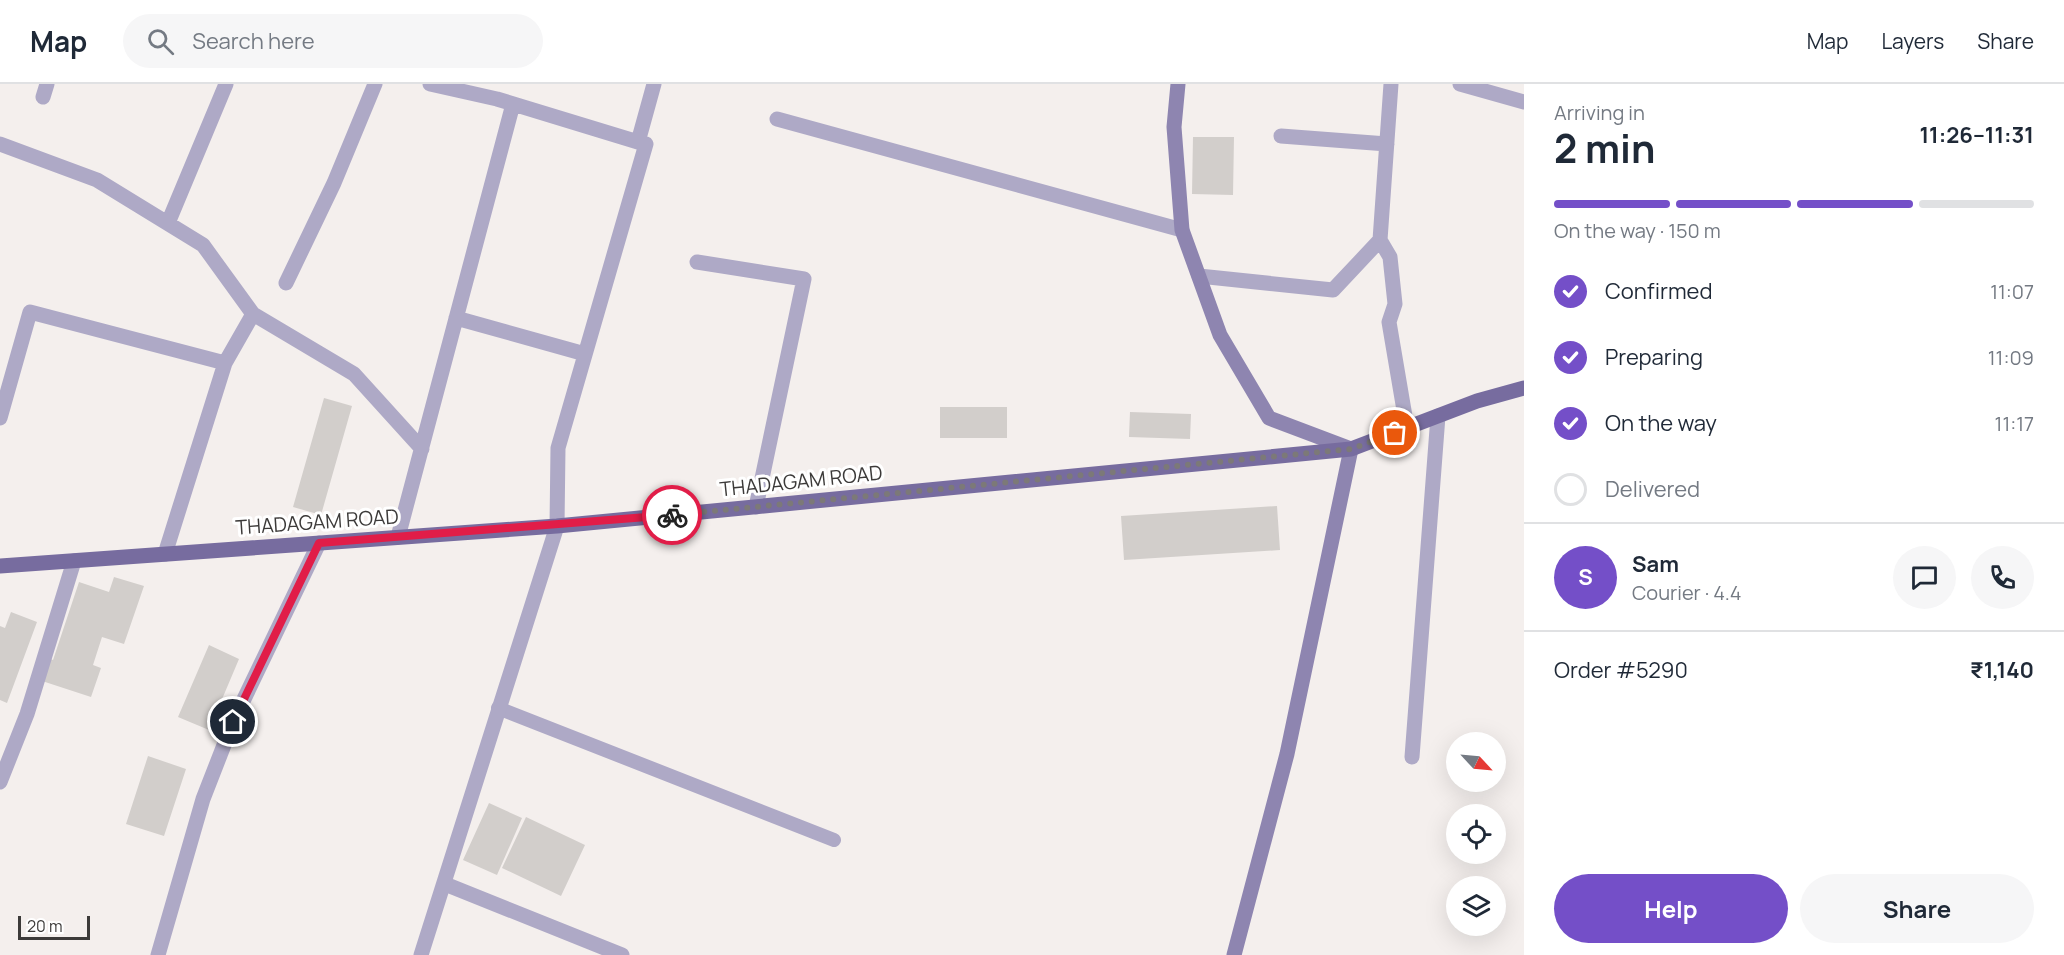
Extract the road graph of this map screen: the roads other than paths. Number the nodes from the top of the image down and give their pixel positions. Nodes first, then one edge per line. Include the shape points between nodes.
1 (226, 84) edge
2 (375, 84) edge
3 (430, 84) edge
4 (654, 84) edge
5 (1178, 84) edge
6 (1391, 84) edge
7 (1460, 84) edge
8 (1524, 102) edge
9 (513, 104) junction
10 (777, 119) dead end
11 (1281, 136) dead end
12 (638, 142) junction
13 (0, 144) edge
14 (1387, 144) junction
15 (168, 223) junction
16 (1182, 230) junction
17 (1380, 240) junction
18 (696, 262) dead end
19 (1199, 276) junction
20 (286, 283) dead end
21 (253, 314) junction
22 (456, 318) junction
23 (585, 354) junction
24 (225, 363) junction
25 (1524, 388) edge
26 (1438, 416) junction
27 (0, 418) edge
28 (1407, 428) junction
29 (422, 449) junction
30 (1351, 449) junction
31 (756, 507) junction
32 (557, 526) junction
33 (398, 537) junction
34 (319, 543) junction
35 (165, 554) junction
36 (74, 561) junction
37 (1, 569) edge
38 (498, 708) junction
39 (1412, 757) dead end
40 (0, 782) edge
41 (834, 840) dead end
42 (445, 884) junction
43 (158, 955) edge
44 (421, 955) edge
45 (622, 955) edge
46 (1234, 955) edge

1 - 15 street
2 - 20 street
3 - 9 street
4 - 12 street
5 - 16 main road via 1174,127
6 - 14 street
7 - 8 street
9 - 12 street
9 - 22 street
10 - 16 street
11 - 14 street
12 - 23 street via 646,144
13 - 15 street via 97,180
14 - 17 street
15 - 21 street via 203,245
16 - 19 main road
17 - 19 street via 1333,290
17 - 28 street via 1390,257 1395,304 1389,322
18 - 31 street via 804,279
19 - 30 main road via 1220,336 1269,418
21 - 24 street
21 - 29 street via 354,374
22 - 23 street
22 - 29 street
23 - 32 street via 558,448
24 - 27 street via 30,312
24 - 35 street
25 - 26 main road, THADAGAM ROAD
26 - 28 main road, THADAGAM ROAD
26 - 39 street
28 - 30 main road, THADAGAM ROAD
29 - 33 street
30 - 31 main road, THADAGAM ROAD
30 - 46 main road via 1287,754
31 - 32 main road, THADAGAM ROAD
32 - 33 main road, THADAGAM ROAD
32 - 38 street
33 - 34 main road, THADAGAM ROAD
34 - 35 main road, THADAGAM ROAD
34 - 43 street via 233,722 203,799
35 - 36 main road, THADAGAM ROAD
36 - 37 main road, THADAGAM ROAD
36 - 40 street via 27,714
38 - 41 lane
38 - 42 street
42 - 44 street
42 - 45 street

